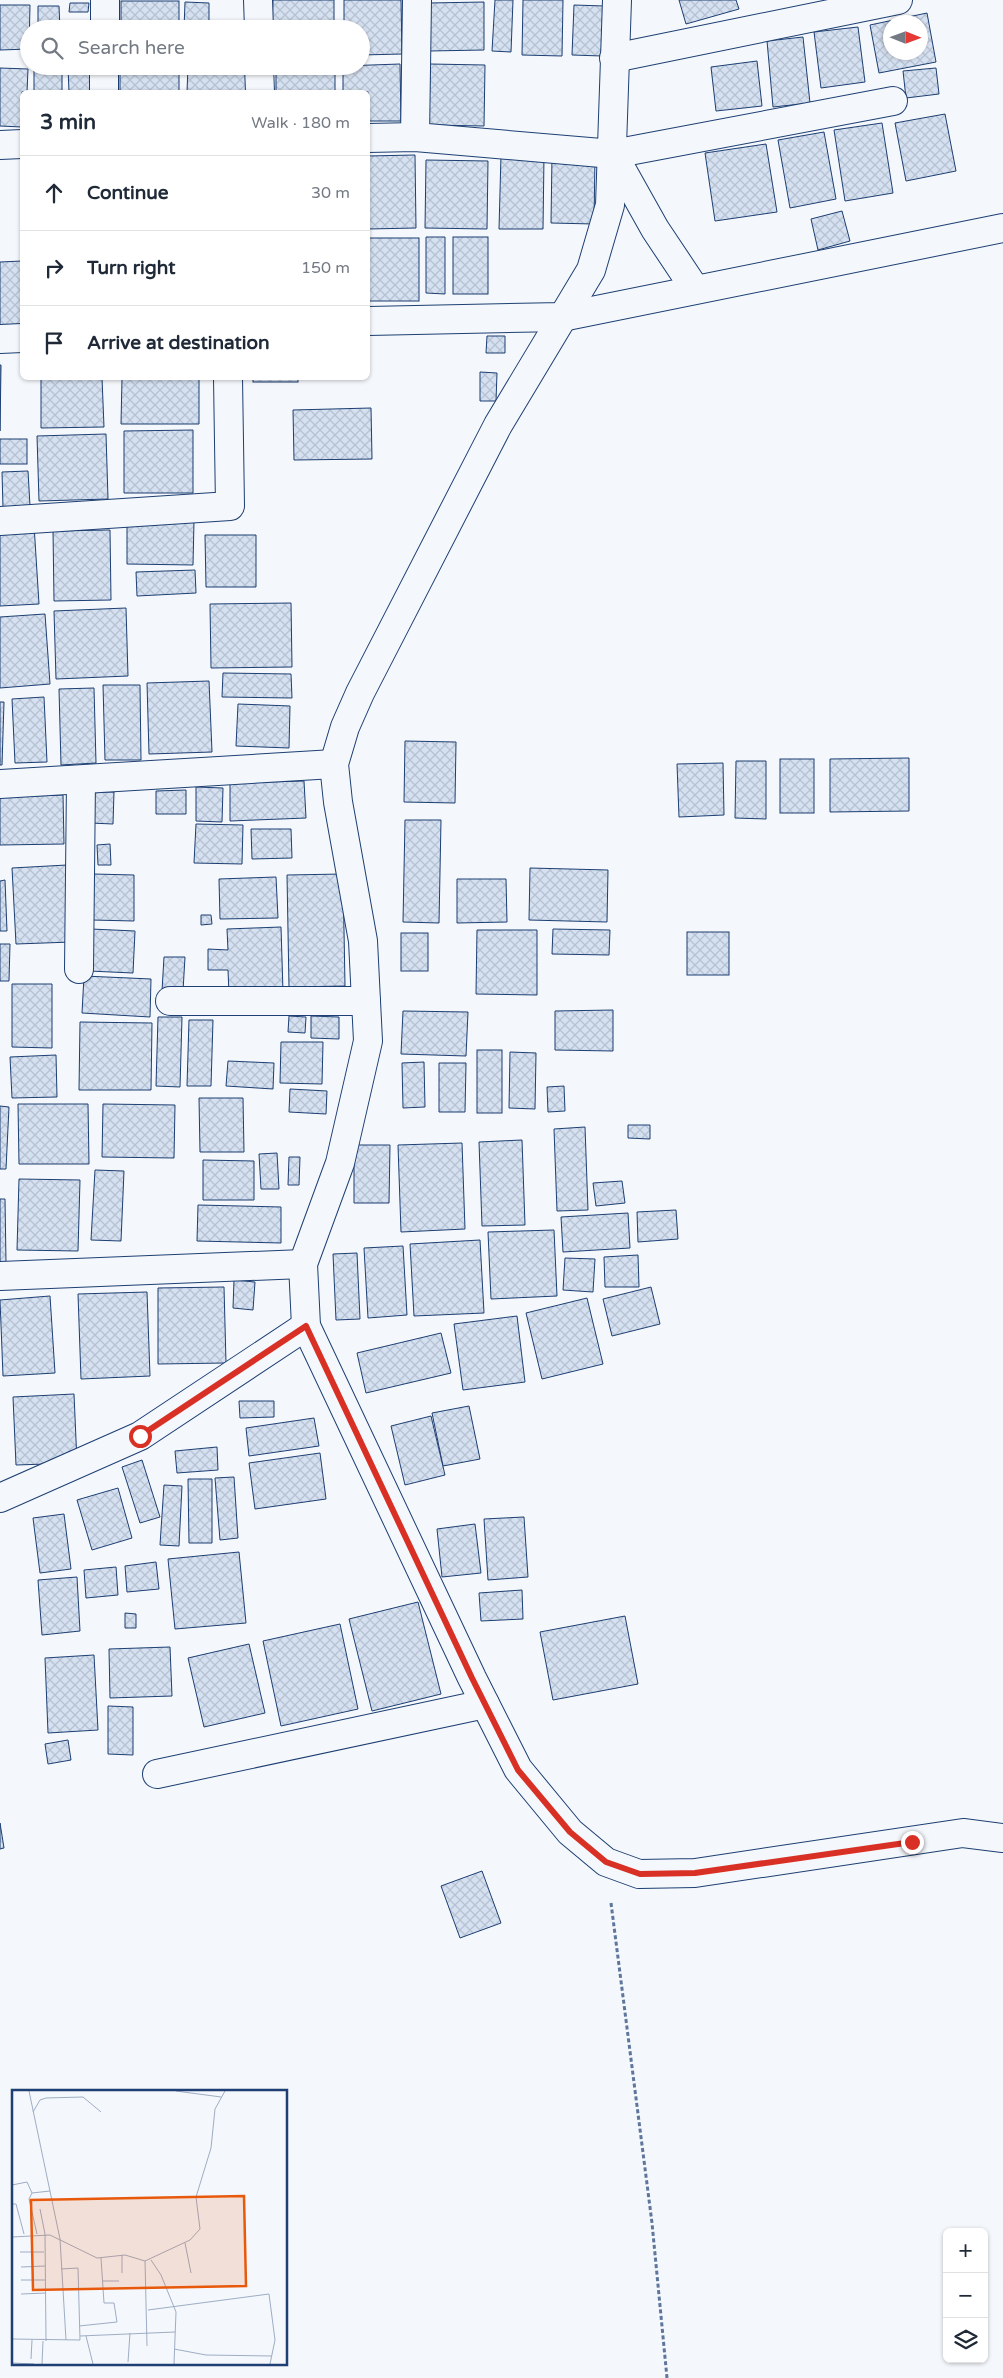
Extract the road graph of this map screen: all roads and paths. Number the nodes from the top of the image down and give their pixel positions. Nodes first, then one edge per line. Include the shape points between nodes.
1 (105, 0) edge
2 (258, 0) edge
3 (417, 0) edge
4 (617, 0) edge
5 (898, 0) edge
6 (105, 20) edge
7 (258, 20) edge
8 (614, 58) junction
9 (104, 75) edge
10 (259, 75) edge
11 (104, 90) edge
12 (260, 90) edge
13 (893, 101) dead end
14 (415, 137) junction
15 (370, 138) edge
16 (20, 144) edge
17 (0, 145) edge
18 (613, 154) junction
19 (1003, 228) edge
20 (695, 289) junction
21 (562, 316) junction
22 (370, 321) edge
23 (20, 338) edge
24 (0, 339) edge
25 (228, 380) edge
26 (0, 521) edge
27 (334, 764) junction
28 (81, 780) junction
29 (0, 784) edge
30 (79, 969) dead end
31 (170, 1001) dead end
32 (366, 1001) junction
33 (303, 1264) junction
34 (0, 1276) edge
35 (306, 1326) junction
36 (0, 1498) edge
37 (485, 1704) junction
38 (157, 1774) dead end
39 (1003, 1838) edge
40 (606, 1862) junction
41 (667, 2378) edge

1 - 6 street
2 - 7 street
3 - 14 street
4 - 8 street
5 - 8 street
8 - 18 street
9 - 11 street
10 - 12 street
13 - 18 street
14 - 15 street
14 - 18 street
16 - 17 street
18 - 20 street via 655,229
18 - 21 street via 610,205 592,270
19 - 20 street
20 - 21 street
21 - 22 street
21 - 27 street via 498,425 360,693
23 - 24 street
25 - 26 street via 230,506
27 - 28 street
27 - 32 street via 363,942
28 - 29 street
28 - 30 street
31 - 32 street
32 - 33 street via 368,1041 340,1163
33 - 34 street
33 - 35 street
35 - 36 street via 140,1436
35 - 37 street
37 - 38 street
37 - 40 street via 518,1770 570,1832
39 - 40 street via 962,1833 695,1873 640,1874
40 - 41 path via 652,2223

